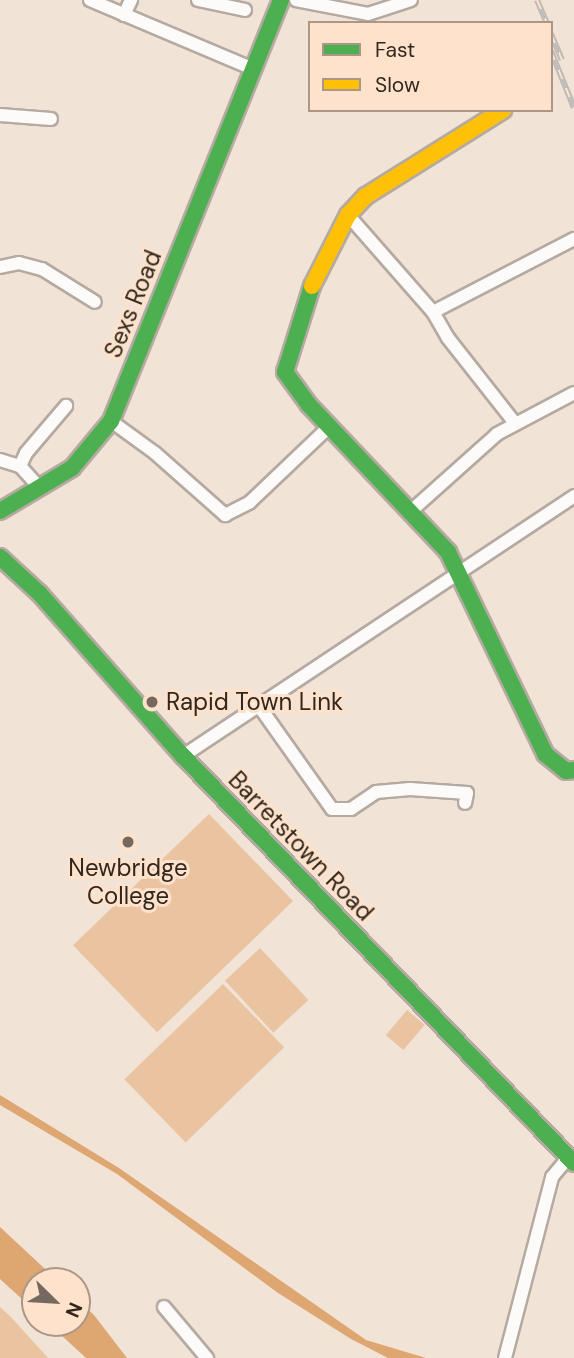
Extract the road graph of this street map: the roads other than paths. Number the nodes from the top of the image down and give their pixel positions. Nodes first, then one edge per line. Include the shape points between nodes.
1 (90, 0) edge
2 (131, 0) edge
3 (198, 0) edge
4 (281, 0) edge
5 (296, 0) edge
6 (411, 0) edge
7 (245, 10) dead end
8 (124, 15) junction
9 (253, 69) junction
10 (500, 112) edge
11 (0, 115) edge
12 (51, 119) dead end
13 (348, 215) junction
14 (574, 239) edge
15 (0, 267) edge
16 (95, 302) dead end
17 (433, 312) junction
18 (574, 393) edge
19 (66, 406) dead end
20 (111, 421) junction
21 (515, 423) junction
22 (329, 427) junction
23 (0, 460) edge
24 (20, 467) junction
25 (40, 488) junction
26 (574, 496) edge
27 (0, 511) edge
28 (411, 511) junction
29 (0, 557) edge
30 (462, 573) junction
31 (259, 706) junction
32 (183, 756) junction
33 (574, 771) edge
34 (465, 803) dead end
35 (571, 1160) edge
36 (164, 1307) dead end
37 (207, 1358) edge
38 (505, 1358) edge

1 - 8 street
2 - 8 street
3 - 7 street
4 - 9 street, Sexs Road
5 - 6 street via 368,14
8 - 9 street
9 - 20 street, Sexs Road
10 - 13 street via 366,196
11 - 12 street
13 - 17 street
13 - 22 street via 315,280 285,364 293,385
14 - 17 street
15 - 16 street via 19,263 41,269
17 - 21 street
18 - 21 street
19 - 24 street via 26,453
20 - 22 street via 225,515 250,502
20 - 25 street, Sexs Road via 72,468
21 - 28 street via 467,457
22 - 28 street
23 - 24 street
24 - 25 street
25 - 27 street, Sexs Road
26 - 30 street
28 - 30 street
29 - 32 street, Barretstown Road via 40,594
30 - 31 street
30 - 33 street via 545,754 566,771
31 - 32 street
31 - 34 street via 332,809 351,809 376,792 410,789 467,793
32 - 35 street, Barretstown Road
35 - 38 street via 552,1177
36 - 37 street

